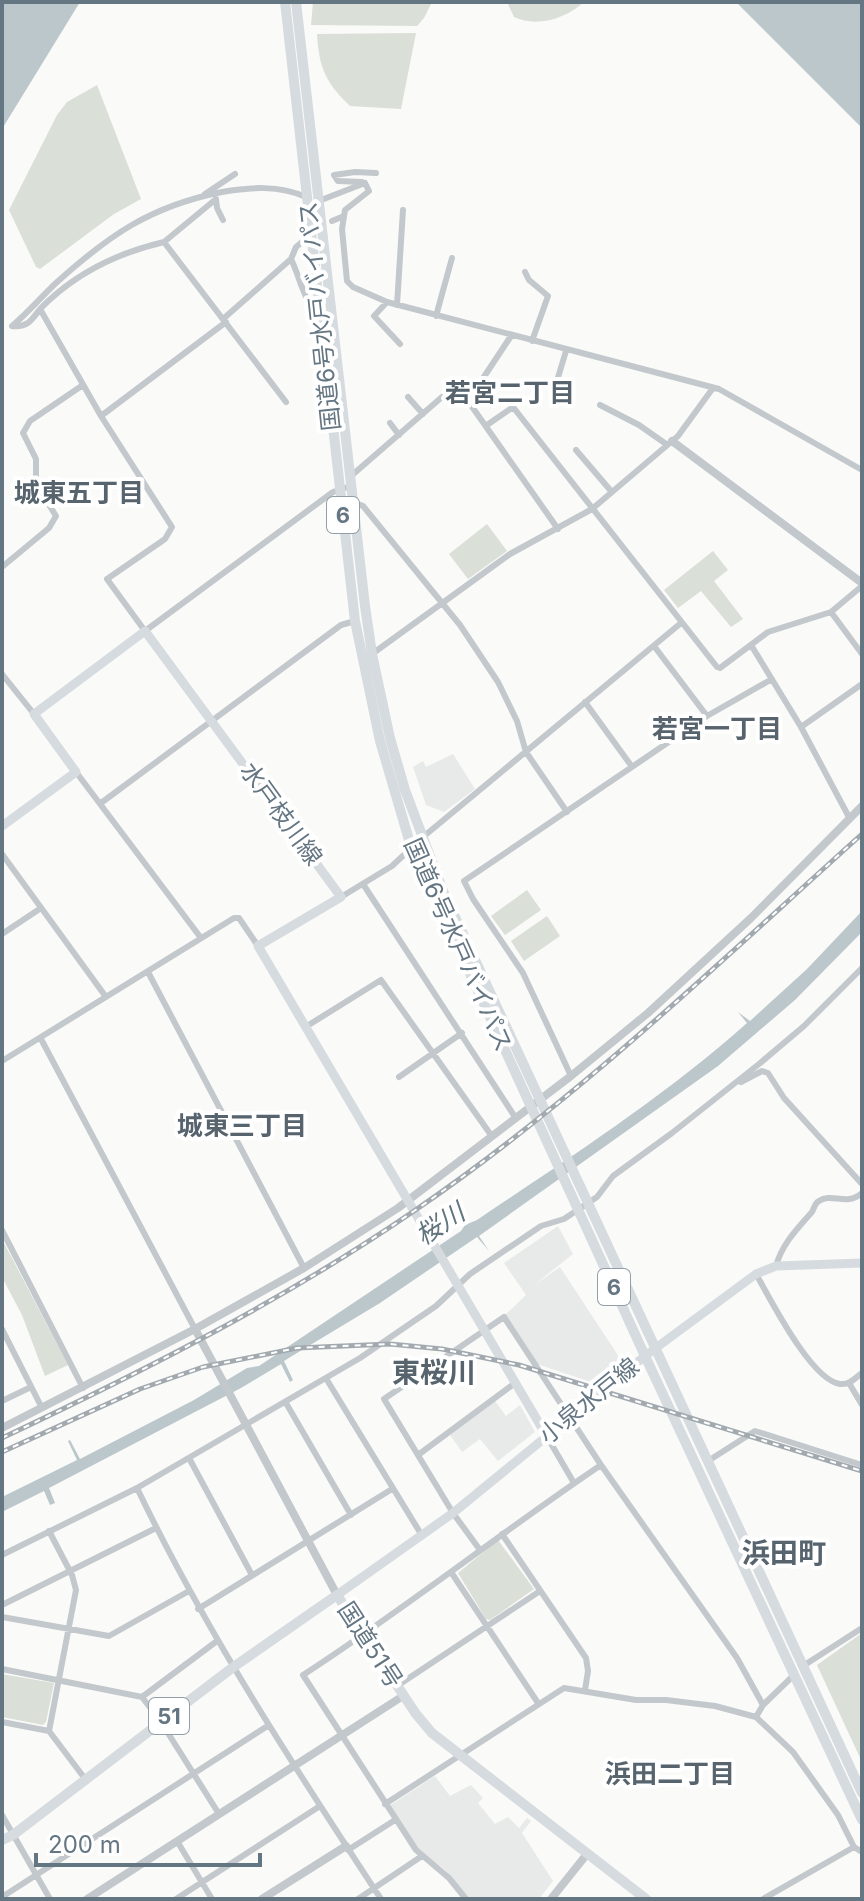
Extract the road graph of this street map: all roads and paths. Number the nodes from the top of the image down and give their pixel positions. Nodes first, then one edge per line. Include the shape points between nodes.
1 (285, 2) edge
2 (296, 2) edge
3 (376, 173) dead end
4 (235, 174) dead end
5 (310, 175) junction
6 (365, 183) junction
7 (202, 196) junction
8 (216, 196) junction
9 (307, 197) junction
10 (318, 202) junction
11 (403, 210) dead end
12 (344, 216) junction
13 (223, 220) dead end
14 (332, 221) dead end
15 (164, 242) junction
16 (302, 242) dead end
17 (452, 258) dead end
18 (291, 259) junction
19 (525, 272) dead end
20 (387, 302) junction
21 (397, 305) junction
22 (40, 309) junction
23 (319, 314) junction
24 (436, 316) junction
25 (224, 320) junction
26 (511, 336) junction
27 (532, 341) junction
28 (400, 344) dead end
29 (566, 351) junction
30 (556, 384) dead end
31 (83, 385) junction
32 (713, 388) junction
33 (408, 397) dead end
34 (442, 397) dead end
35 (286, 402) dead end
36 (600, 405) dead end
37 (423, 414) junction
38 (101, 416) junction
39 (390, 423) dead end
40 (487, 425) junction
41 (399, 435) junction
42 (669, 442) junction
43 (576, 450) dead end
44 (862, 470) edge
45 (347, 484) junction
46 (611, 491) junction
47 (353, 502) junction
48 (592, 509) junction
49 (558, 529) junction
50 (2, 567) edge
51 (862, 585) edge
52 (443, 604) junction
53 (831, 612) junction
54 (355, 621) junction
55 (681, 623) junction
56 (145, 631) junction
57 (751, 645) junction
58 (654, 646) junction
59 (372, 654) junction
60 (862, 654) edge
61 (2, 674) edge
62 (772, 679) junction
63 (862, 684) edge
64 (585, 702) junction
65 (34, 714) junction
66 (707, 716) junction
67 (212, 721) junction
68 (801, 727) junction
69 (526, 752) junction
70 (630, 764) dead end
71 (76, 772) junction
72 (101, 803) junction
73 (862, 806) edge
74 (567, 812) junction
75 (850, 819) junction
76 (2, 826) edge
77 (423, 837) junction
78 (412, 849) junction
79 (2, 854) edge
80 (363, 884) junction
81 (341, 897) junction
82 (41, 908) junction
83 (2, 934) edge
84 (201, 938) junction
85 (258, 946) junction
86 (862, 968) edge
87 (148, 972) junction
88 (106, 997) junction
89 (307, 1026) junction
90 (462, 1033) junction
91 (41, 1039) junction
92 (434, 1052) junction
93 (2, 1061) edge
94 (571, 1076) junction
95 (399, 1077) dead end
96 (734, 1084) junction
97 (529, 1092) junction
98 (515, 1117) junction
99 (491, 1135) junction
100 (862, 1184) edge
101 (862, 1193) edge
102 (409, 1199) junction
103 (588, 1216) junction
104 (2, 1230) edge
105 (862, 1263) edge
106 (776, 1266) junction
107 (304, 1268) junction
108 (756, 1274) junction
109 (456, 1283) junction
110 (2, 1329) edge
111 (195, 1329) junction
112 (484, 1330) junction
113 (656, 1348) junction
114 (645, 1356) junction
115 (862, 1373) edge
116 (327, 1380) junction
117 (515, 1383) junction
118 (849, 1383) junction
119 (31, 1387) junction
120 (83, 1388) junction
121 (2, 1401) edge
122 (286, 1403) junction
123 (862, 1405) edge
124 (42, 1408) junction
125 (570, 1417) junction
126 (245, 1426) junction
127 (2, 1428) edge
128 (546, 1435) junction
129 (418, 1455) junction
130 (189, 1458) junction
131 (708, 1461) junction
132 (601, 1465) junction
133 (862, 1465) edge
134 (574, 1483) junction
135 (137, 1488) junction
136 (392, 1489) junction
137 (453, 1513) junction
138 (351, 1515) junction
139 (156, 1528) junction
140 (49, 1531) junction
141 (421, 1534) junction
142 (502, 1534) junction
143 (308, 1543) junction
144 (480, 1550) junction
145 (2, 1555) edge
146 (70, 1570) junction
147 (451, 1572) junction
148 (252, 1575) junction
149 (189, 1591) junction
150 (540, 1591) junction
151 (337, 1595) junction
152 (2, 1605) edge
153 (198, 1609) junction
154 (2, 1617) edge
155 (487, 1626) junction
156 (862, 1628) edge
157 (69, 1629) junction
158 (364, 1635) junction
159 (217, 1641) junction
160 (803, 1666) junction
161 (232, 1668) junction
162 (2, 1669) edge
163 (795, 1675) junction
164 (59, 1680) junction
165 (397, 1686) junction
166 (585, 1690) junction
167 (403, 1696) junction
168 (142, 1697) junction
169 (538, 1703) junction
170 (763, 1705) junction
171 (756, 1717) junction
172 (2, 1722) edge
173 (161, 1722) junction
174 (269, 1725) junction
175 (49, 1731) junction
176 (342, 1736) junction
177 (459, 1755) junction
178 (294, 1766) junction
179 (194, 1772) junction
180 (86, 1780) junction
181 (862, 1793) edge
182 (385, 1804) junction
183 (320, 1806) junction
184 (219, 1814) junction
185 (2, 1815) edge
186 (395, 1820) junction
187 (862, 1820) edge
188 (13, 1835) junction
189 (2, 1840) edge
190 (177, 1841) junction
191 (854, 1847) junction
192 (347, 1848) junction
193 (862, 1852) edge
194 (587, 1854) junction
195 (422, 1856) junction
196 (36, 1874) junction
197 (202, 1882) junction
198 (374, 1888) junction
199 (2, 1897) edge
200 (464, 1897) edge
201 (50, 1899) edge
202 (87, 1899) edge
203 (176, 1899) edge
204 (212, 1899) edge
205 (262, 1899) edge
206 (358, 1899) edge
207 (381, 1899) edge
208 (455, 1899) edge
209 (551, 1899) edge
210 (646, 1899) edge
211 (763, 1899) edge

1 - 5 highway, 国道6号水戸バイパス / 6
2 - 5 highway, 国道6号水戸バイパス / 6
3 - 6 street via 334,175 338,181
4 - 7 street
5 - 9 highway, 国道6号水戸バイパス / 6
5 - 10 highway, 国道6号水戸バイパス / 6
6 - 10 street
6 - 12 street via 369,191
7 - 8 street
7 - 22 street via 125,227 12,326 23,327
8 - 9 street via 259,186
8 - 13 street
8 - 15 street
9 - 10 street
9 - 23 highway, 国道6号水戸バイパス / 6
10 - 45 highway, 国道6号水戸バイパス / 6
11 - 21 street
12 - 14 street
12 - 20 street via 347,281
15 - 22 street via 87,270
15 - 25 street
16 - 18 street
17 - 24 street
18 - 23 street via 308,303
18 - 25 street
19 - 27 street via 548,296
20 - 21 street
20 - 28 street via 374,316
21 - 24 street
22 - 31 street
23 - 45 highway, 国道6号水戸バイパス / 6
24 - 26 street
25 - 35 street
25 - 38 street
26 - 27 street
26 - 40 street via 468,401
27 - 29 street
29 - 30 street
29 - 32 street
31 - 38 street
31 - 50 street via 24,428 36,459 36,484 56,516
32 - 42 street
32 - 44 street
33 - 37 street
34 - 37 street
36 - 42 street
37 - 41 street
38 - 56 street via 172,527 165,539 107,579
39 - 41 street
40 - 48 street via 513,407
40 - 49 street
41 - 45 street
42 - 46 street
42 - 51 street
43 - 46 street
45 - 47 highway, 国道6号水戸バイパス / 6
45 - 54 highway, 国道6号水戸バイパス / 6
45 - 56 street
46 - 48 street
47 - 52 street via 363,506
47 - 59 highway, 国道6号水戸バイパス / 6
48 - 49 street
48 - 55 street
49 - 52 street via 510,554
51 - 53 street
52 - 59 street
52 - 69 street via 498,682
53 - 57 street via 768,632
53 - 60 street
54 - 67 street via 341,625
54 - 78 highway, 国道6号水戸バイパス / 6 via 380,741
55 - 57 street via 720,668
55 - 58 street
56 - 65 main road
56 - 67 main road, 水戸枝川線
57 - 62 street
58 - 64 street
58 - 66 street
59 - 77 highway, 国道6号水戸バイパス / 6 via 397,762
61 - 65 street
62 - 66 street
62 - 68 street
63 - 68 street
64 - 69 street
64 - 70 street
65 - 71 main road
66 - 74 street
67 - 72 street
67 - 81 main road, 水戸枝川線
68 - 75 street
69 - 74 street
69 - 77 street
71 - 72 street
71 - 76 main road
72 - 84 street
73 - 75 street
74 - 94 street via 464,881 523,973
75 - 94 street via 694,973
77 - 78 street
77 - 97 highway, 国道6号水戸バイパス / 6
78 - 80 street
78 - 97 highway, 国道6号水戸バイパス / 6
79 - 82 street
80 - 81 street
80 - 90 street
81 - 85 main road
82 - 83 street
82 - 88 street
84 - 85 street via 239,918
84 - 87 street
85 - 89 main road
86 - 96 street via 804,1026
87 - 88 street
87 - 107 street
88 - 91 street
89 - 92 street via 381,980
89 - 102 main road
90 - 92 street
90 - 98 street
91 - 93 street
91 - 111 street
92 - 95 street
92 - 99 street
94 - 98 street
96 - 100 street via 768,1073
96 - 109 street via 613,1176 597,1197 564,1219 541,1226
97 - 103 highway, 国道6号水戸バイパス / 6
98 - 99 street
99 - 102 street
101 - 106 street via 848,1201 819,1201 779,1254
102 - 107 street
102 - 109 main road
103 - 113 highway, 国道6号水戸バイパス / 6
103 - 114 highway, 国道6号水戸バイパス / 6
104 - 120 street
105 - 106 main road, 小泉水戸線
106 - 108 main road, 小泉水戸線
107 - 111 street
108 - 113 main road, 小泉水戸線
108 - 118 street via 815,1370 837,1384
109 - 112 main road
109 - 116 street via 436,1306
110 - 119 street
111 - 120 street
111 - 126 street
112 - 117 main road
112 - 125 street via 504,1317
112 - 129 street via 384,1399
113 - 114 main road, 小泉水戸線
113 - 131 highway, 国道6号水戸バイパス / 6
114 - 125 main road, 小泉水戸線
114 - 163 highway, 国道6号水戸バイパス / 6
115 - 118 street
116 - 122 street
116 - 136 street
117 - 128 main road
117 - 129 street
118 - 123 street
119 - 121 street
119 - 124 street
120 - 124 street
122 - 126 street
122 - 138 street
124 - 127 street
125 - 128 main road, 小泉水戸線
125 - 132 street
126 - 130 street
126 - 143 street
128 - 134 street
128 - 137 main road, 小泉水戸線
129 - 137 street
130 - 135 street
130 - 148 street
131 - 133 street via 755,1431
131 - 160 highway, 国道6号水戸バイパス / 6
132 - 134 street
132 - 170 street via 737,1658
134 - 142 street
135 - 139 street
135 - 140 street
136 - 138 street
136 - 141 street
137 - 141 main road, 小泉水戸線
137 - 144 street
138 - 143 street
139 - 146 street
139 - 149 street
140 - 145 street
140 - 146 street
141 - 151 main road, 小泉水戸線
142 - 144 street
142 - 150 street
143 - 148 street
143 - 151 street
144 - 147 street
146 - 152 street
146 - 157 street via 76,1590
147 - 155 street
147 - 158 street
148 - 153 street
149 - 153 street
149 - 157 street via 109,1636
150 - 155 street
150 - 166 street via 586,1658
151 - 158 highway, 国道51号
151 - 161 highway, 国道51号 / 51
153 - 159 street
154 - 157 street
155 - 165 street
155 - 169 street
156 - 160 street
157 - 164 street
158 - 165 highway, 国道51号
158 - 176 street via 303,1675
159 - 161 street
159 - 168 street
160 - 163 street
160 - 181 highway, 国道6号水戸バイパス / 6
161 - 173 highway, 国道51号 / 51
161 - 174 street
162 - 164 street
163 - 170 street
163 - 187 highway, 国道6号水戸バイパス / 6
164 - 168 street
164 - 175 street
165 - 167 highway, 国道51号
166 - 169 street via 564,1688
166 - 171 street via 715,1706
167 - 176 street
167 - 177 highway, 国道51号 via 432,1733
168 - 173 street
169 - 177 street
170 - 171 street
171 - 191 street via 793,1752
172 - 175 street
173 - 179 street
173 - 180 highway, 国道51号 / 51
174 - 178 street
174 - 179 street
175 - 180 street
176 - 178 street
176 - 182 street
177 - 182 street
177 - 194 highway, 国道51号
178 - 183 street
178 - 184 street
179 - 184 street
179 - 196 street
180 - 188 highway, 国道51号 / 51
182 - 186 street
183 - 192 street
183 - 197 street
184 - 190 street
185 - 188 street
186 - 192 street
186 - 195 street
188 - 189 highway, 国道51号 / 51
188 - 196 street
190 - 197 street
190 - 202 street
191 - 193 street
191 - 211 street
192 - 198 street
192 - 205 street
194 - 209 street
194 - 210 highway, 国道51号
195 - 198 street
195 - 200 street
196 - 199 street
196 - 201 street
197 - 203 street
197 - 204 street
198 - 206 street
198 - 207 street
200 - 208 street

